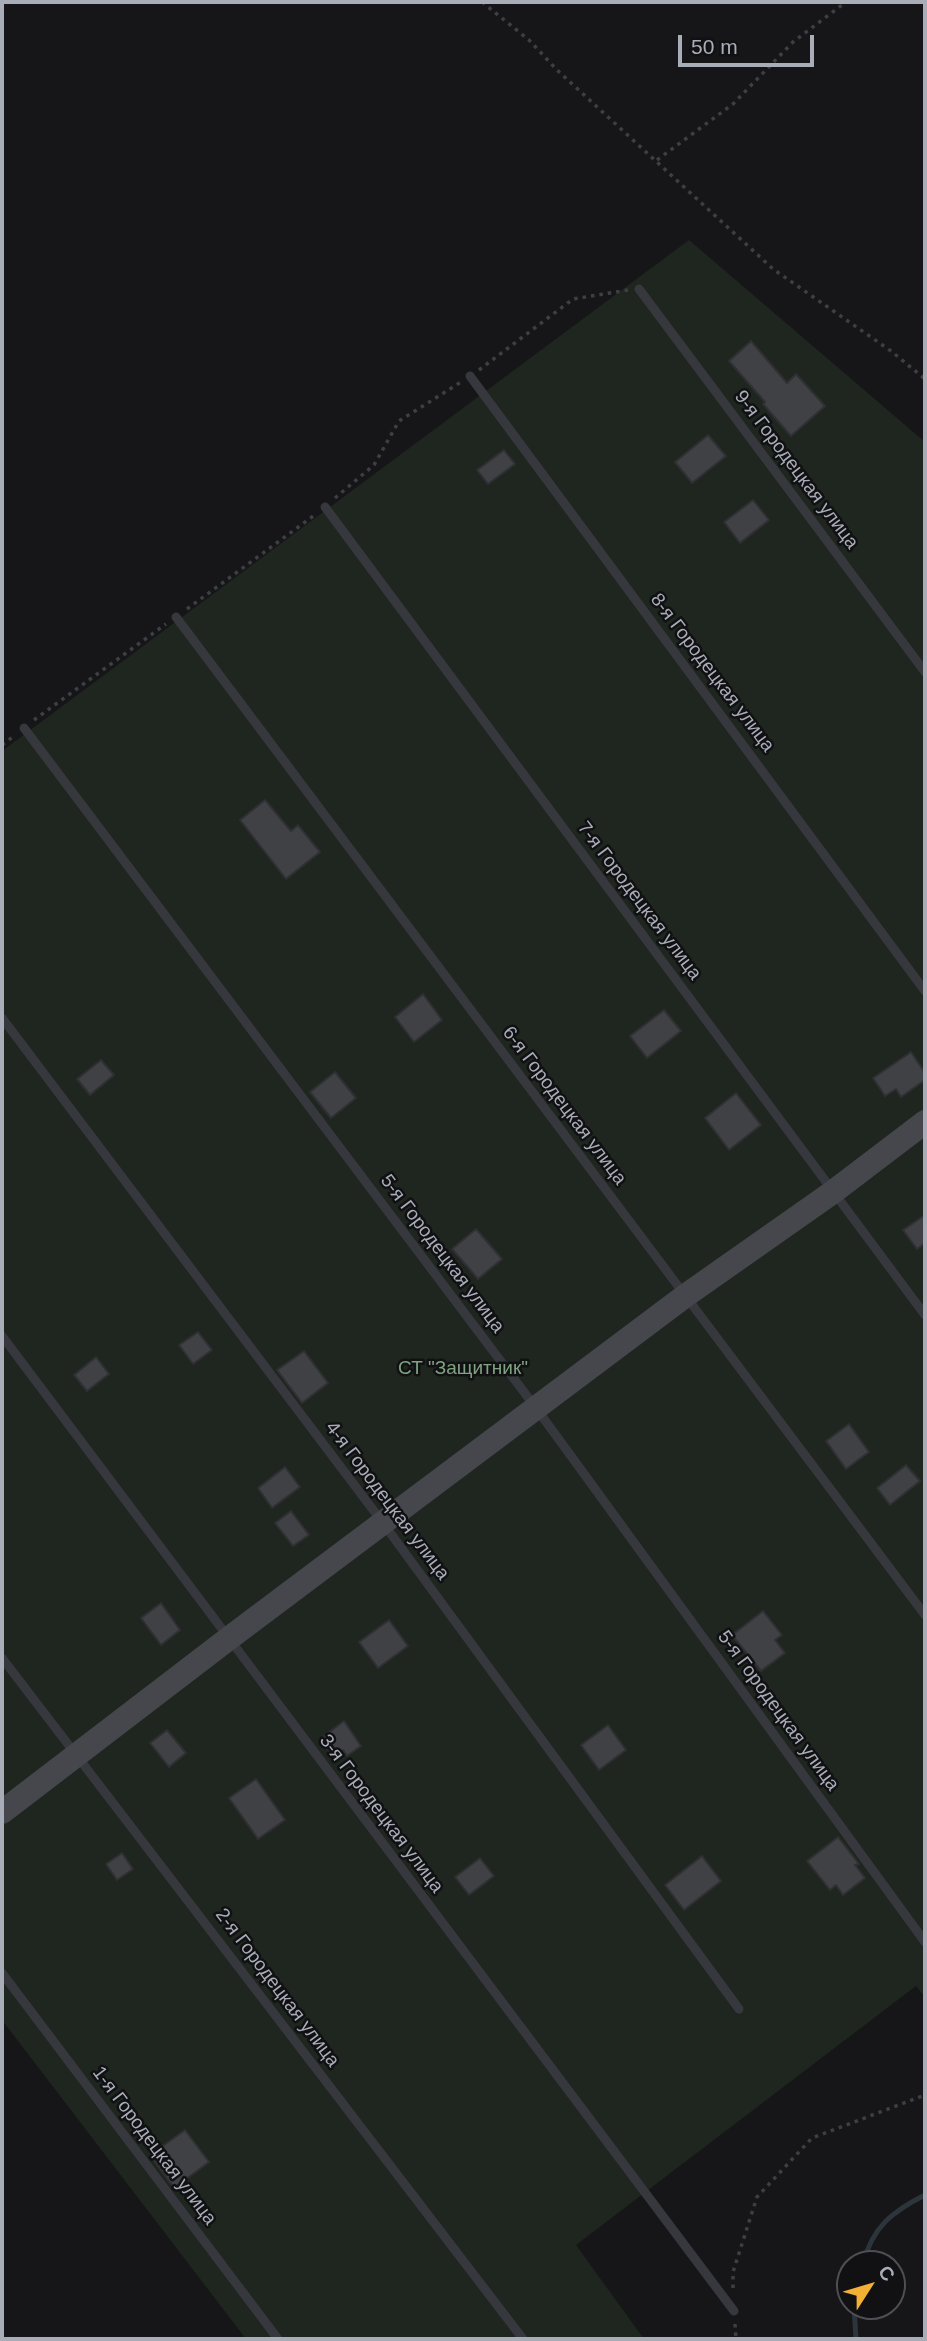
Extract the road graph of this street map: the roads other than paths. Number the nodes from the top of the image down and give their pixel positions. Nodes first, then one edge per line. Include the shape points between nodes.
1 (639, 289) dead end
2 (470, 376) dead end
3 (325, 507) dead end
4 (176, 617) dead end
5 (925, 672) edge
6 (24, 727) dead end
7 (925, 990) edge
8 (2, 1018) edge
9 (925, 1122) edge
10 (833, 1192) junction
11 (685, 1296) junction
12 (925, 1315) edge
13 (2, 1336) edge
14 (536, 1408) junction
15 (383, 1523) junction
16 (925, 1615) edge
17 (228, 1639) junction
18 (2, 1658) edge
19 (76, 1754) junction
20 (2, 1812) edge
21 (925, 1942) edge
22 (2, 1973) edge
23 (739, 2009) dead end
24 (734, 2311) road end
25 (278, 2339) edge
26 (523, 2339) edge

1 - 5 lane, 9-я Городецкая улица
2 - 7 lane, 8-я Городецкая улица
3 - 10 lane, 7-я Городецкая улица
4 - 11 lane, 6-я Городецкая улица
6 - 14 lane, 5-я Городецкая улица
8 - 15 lane, 4-я Городецкая улица
9 - 10 street
10 - 11 street
10 - 12 lane, 7-я Городецкая улица
11 - 14 street
11 - 16 lane, 6-я Городецкая улица
13 - 17 lane, 3-я Городецкая улица
14 - 15 street
14 - 21 lane, 5-я Городецкая улица
15 - 17 street
15 - 23 lane, 4-я Городецкая улица
17 - 19 street
17 - 24 lane, 3-я Городецкая улица
18 - 19 lane, 2-я Городецкая улица
19 - 20 street
19 - 26 lane, 2-я Городецкая улица
22 - 25 lane, 1-я Городецкая улица

